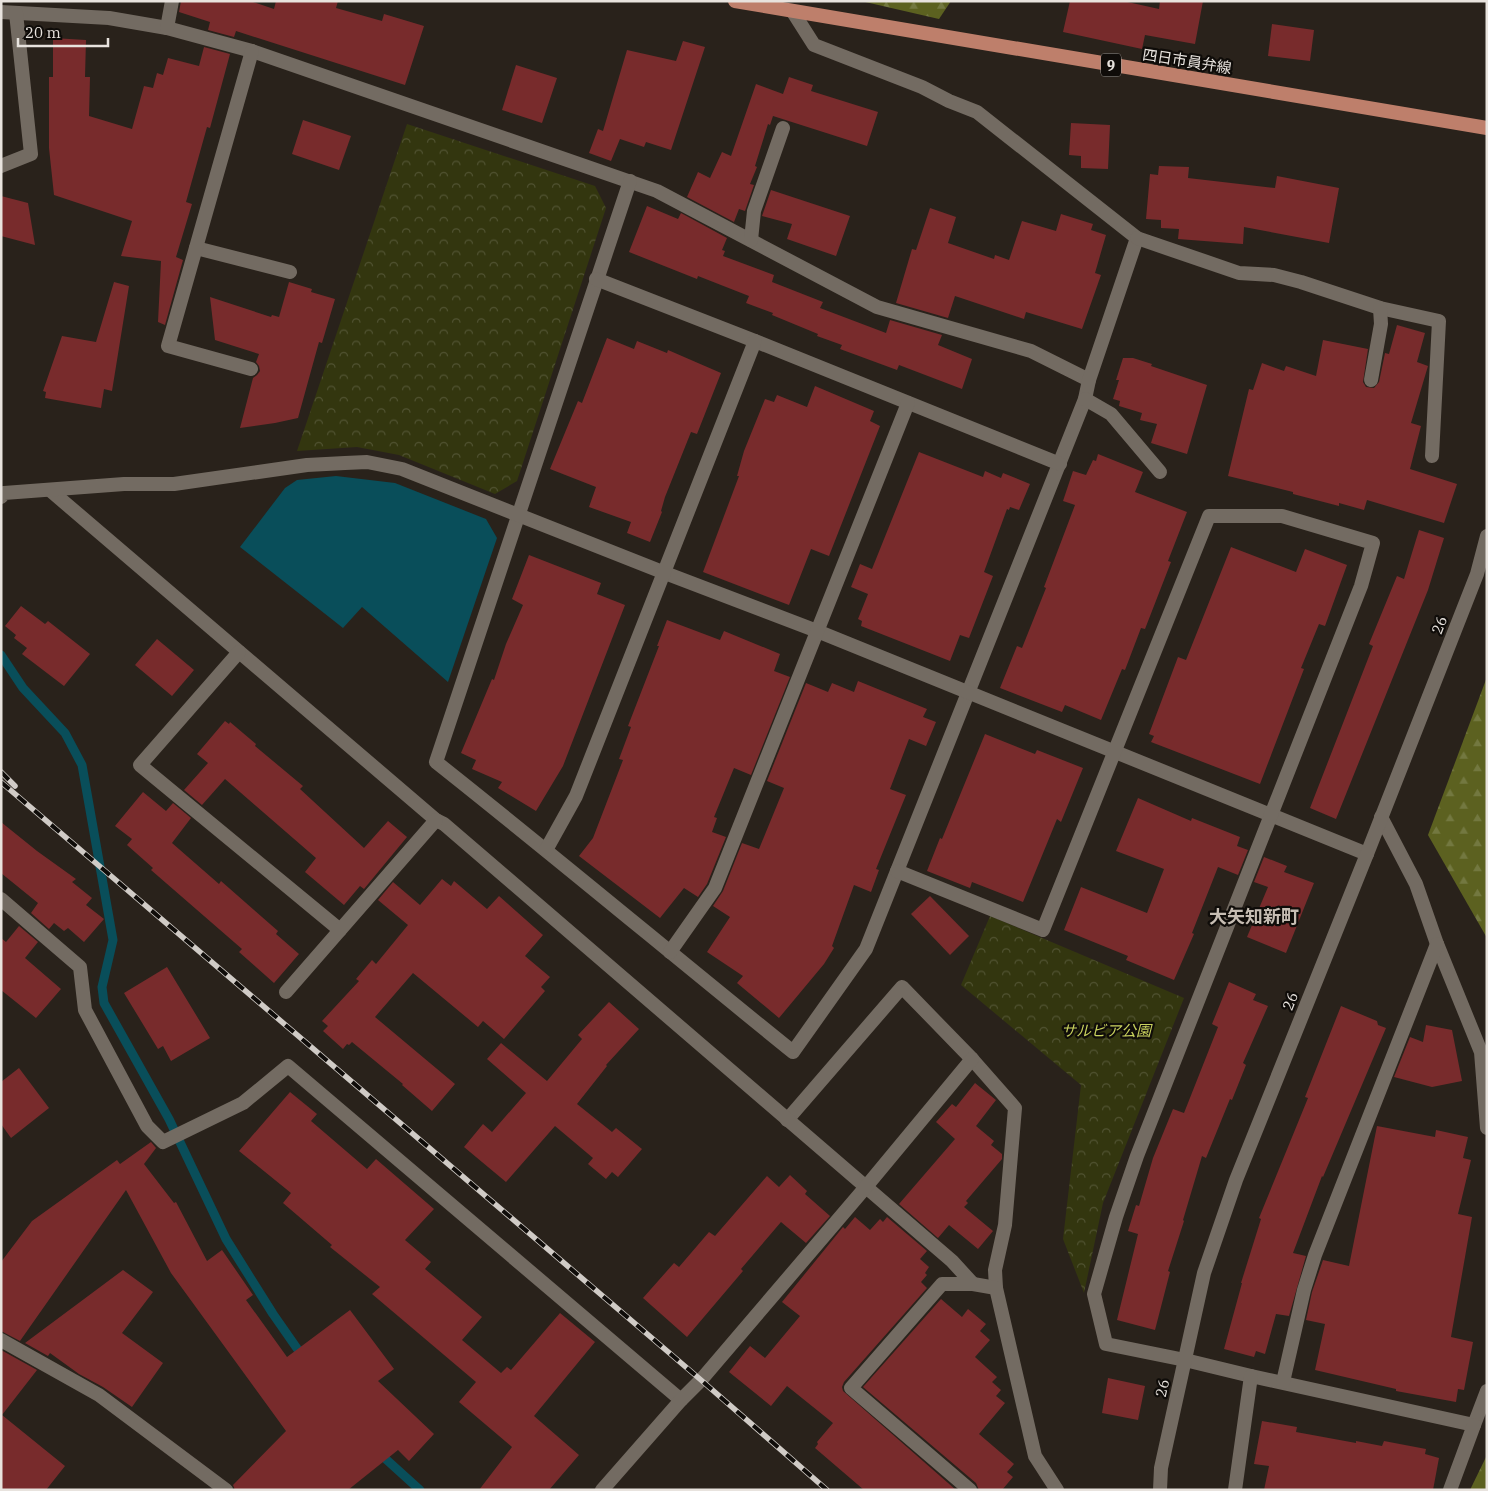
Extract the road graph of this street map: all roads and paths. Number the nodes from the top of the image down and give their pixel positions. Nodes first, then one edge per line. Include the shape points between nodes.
1 (172, 1) edge
2 (735, 1) edge
3 (1, 12) edge
4 (16, 12) junction
5 (793, 12) junction
6 (168, 28) junction
7 (252, 51) junction
8 (783, 128) dead end
9 (1487, 128) edge
10 (1, 166) edge
11 (630, 181) junction
12 (1137, 238) junction
13 (750, 240) junction
14 (196, 248) junction
15 (290, 272) dead end
16 (596, 279) junction
17 (1380, 308) junction
18 (755, 341) junction
19 (251, 368) dead end
20 (1089, 380) junction
21 (1372, 380) dead end
22 (1085, 399) junction
23 (908, 403) junction
24 (1432, 456) dead end
25 (1060, 464) junction
26 (1160, 472) dead end
27 (51, 491) junction
28 (2, 494) edge
29 (519, 516) junction
30 (1487, 536) edge
31 (665, 573) junction
32 (817, 631) junction
33 (239, 652) junction
34 (969, 692) junction
35 (1114, 750) junction
36 (1272, 815) junction
37 (1381, 817) junction
38 (436, 820) junction
39 (546, 850) junction
40 (1367, 854) junction
41 (897, 871) junction
42 (1, 899) edge
43 (340, 930) junction
44 (1437, 944) junction
45 (670, 952) junction
46 (286, 992) dead end
47 (972, 1059) junction
48 (787, 1120) junction
49 (1487, 1128) edge
50 (865, 1188) junction
51 (972, 1284) junction
52 (996, 1288) junction
53 (1, 1340) edge
54 (1184, 1360) junction
55 (1252, 1376) junction
56 (1283, 1382) junction
57 (1487, 1391) edge
58 (681, 1400) junction
59 (1474, 1424) junction
60 (226, 1490) edge
61 (602, 1490) edge
62 (970, 1490) edge
63 (1057, 1490) edge
64 (1160, 1490) edge
65 (1234, 1490) edge
66 (1450, 1490) edge

1 - 6 street
2 - 5 main road, 四日市員弁線 / 9
3 - 4 street
4 - 6 street via 109,18
4 - 10 street via 31,154
5 - 9 main road, 四日市員弁線 / 9
5 - 12 street via 814,45 977,112
6 - 7 street
7 - 11 street
7 - 14 street
8 - 13 street via 754,211
11 - 13 street via 657,190
11 - 16 street
12 - 17 street via 1239,273 1301,282
12 - 20 street
13 - 20 street via 877,307 1031,351
14 - 15 street
14 - 19 street via 168,346
16 - 18 street
16 - 29 street
17 - 21 street
17 - 24 street via 1439,321
18 - 23 street
18 - 31 street
20 - 22 street
22 - 25 street
22 - 26 street via 1111,414
23 - 25 street
23 - 32 street
25 - 34 street
27 - 28 street
27 - 29 street via 124,484 174,484 307,465 367,462 402,469
27 - 33 street
29 - 31 street
29 - 39 street via 436,762
30 - 37 street, 26 via 1477,574
31 - 32 street
31 - 39 street via 576,796
32 - 34 street
32 - 45 street via 715,888
33 - 38 street
33 - 43 street via 140,765
34 - 35 street
34 - 41 street
35 - 36 street
35 - 36 street via 1210,516 1282,516 1373,543 1361,586
35 - 41 street via 1042,930
36 - 40 street
36 - 54 street via 1137,1156 1094,1294 1106,1344
37 - 40 street, 26
37 - 44 street via 1416,884
38 - 43 street
38 - 48 street via 452,830
39 - 45 street
40 - 54 street, 26 via 1236,1180 1204,1273
41 - 45 street via 866,949 794,1052
42 - 58 street via 80,967 85,1010 147,1126 163,1142 242,1103 288,1066
43 - 46 street
44 - 49 street via 1481,1052
44 - 56 street via 1315,1255
47 - 48 street via 902,987
47 - 50 street
47 - 52 street via 1015,1108 1005,1226 995,1270
48 - 50 street
50 - 51 street via 952,1261
50 - 58 street
51 - 52 street
51 - 62 street via 942,1284 851,1388
52 - 63 street via 1034,1456
53 - 60 street via 99,1394
54 - 55 street
54 - 64 street, 26 via 1161,1468
55 - 56 street
55 - 65 street
56 - 59 street
57 - 59 street
58 - 61 street
59 - 66 street

